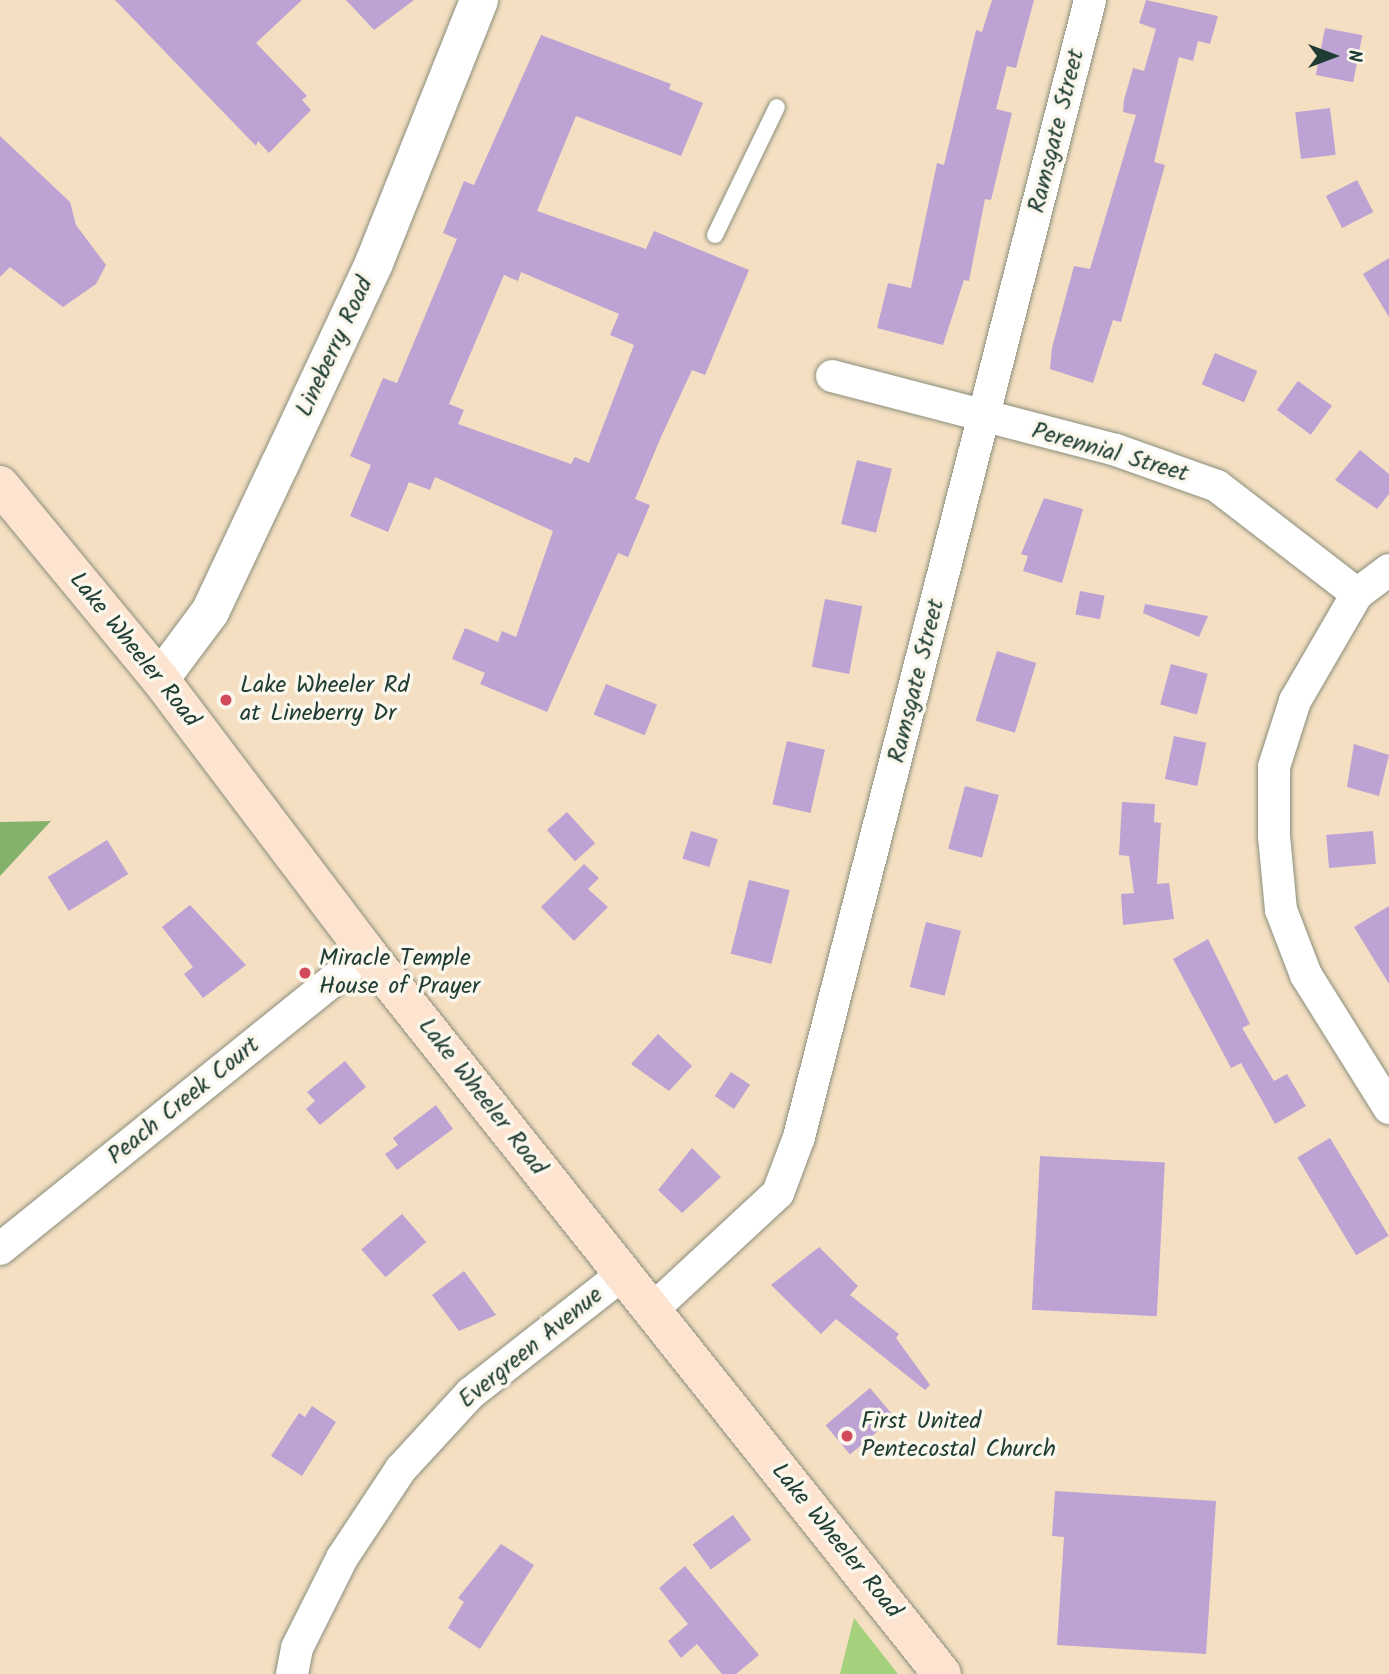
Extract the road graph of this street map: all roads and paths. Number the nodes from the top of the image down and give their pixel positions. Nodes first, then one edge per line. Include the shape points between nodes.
1 (479, 0) edge
2 (1090, 0) edge
3 (777, 107) dead end
4 (715, 235) dead end
5 (832, 376) dead end
6 (984, 418) junction
7 (0, 485) edge
8 (1389, 570) edge
9 (1357, 594) junction
10 (160, 679) junction
11 (368, 953) junction
12 (1389, 1108) edge
13 (2, 1244) edge
14 (623, 1274) junction
15 (652, 1310) junction
16 (292, 1674) edge
17 (942, 1674) edge

1 - 10 street, Lineberry Road via 374,263 281,464 210,612
2 - 6 street, Ramsgate Street
3 - 4 lane
5 - 6 street, Perennial Street
6 - 9 street, Perennial Street via 1116,450 1217,486
6 - 15 street, Ramsgate Street via 818,1070 778,1193 740,1235
7 - 10 main road, Lake Wheeler Road
8 - 9 street
9 - 12 street via 1295,701 1274,767 1274,836 1281,910 1306,975
10 - 11 main road, Lake Wheeler Road
11 - 13 street, Peach Creek Court
11 - 14 main road, Lake Wheeler Road
14 - 15 main road, Lake Wheeler Road
14 - 16 street, Evergreen Avenue via 471,1393 401,1469 342,1558 297,1648
15 - 17 main road, Lake Wheeler Road

